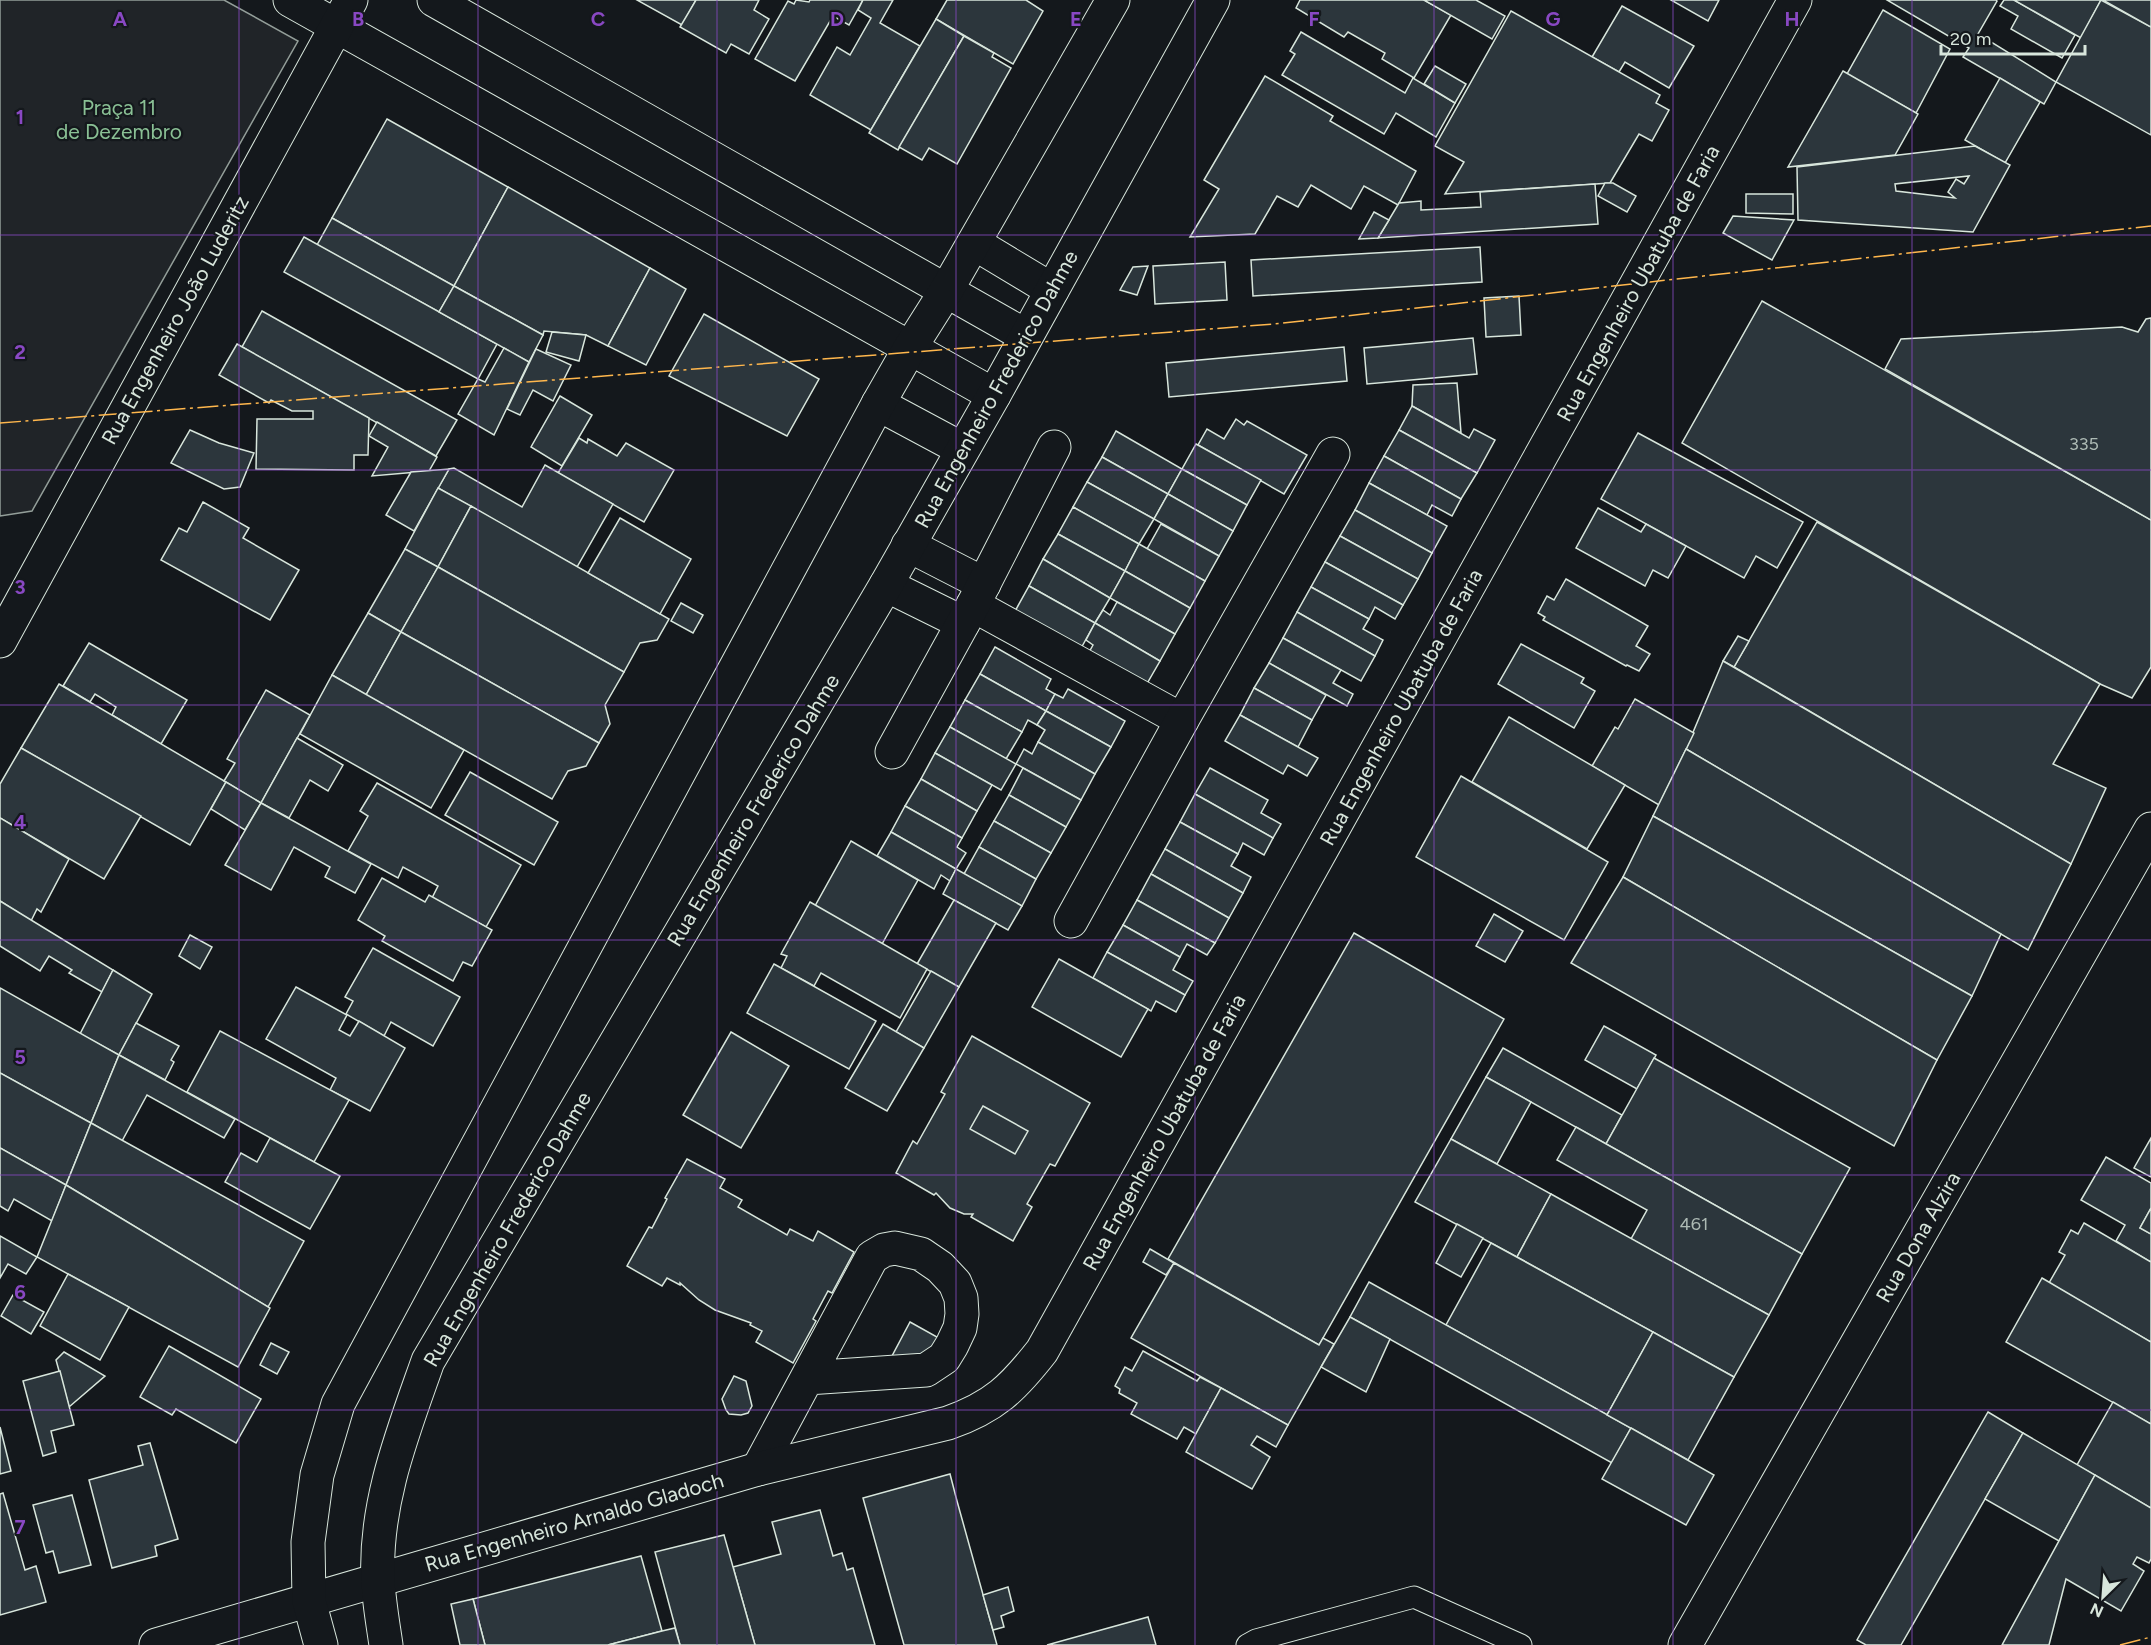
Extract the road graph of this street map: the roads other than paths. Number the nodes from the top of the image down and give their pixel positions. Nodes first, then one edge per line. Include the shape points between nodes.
1 (290, 0) edge
2 (434, 0) edge
3 (1113, 0) edge
4 (1213, 0) edge
5 (1795, 0) edge
6 (344, 13) edge
7 (974, 243) junction
8 (1052, 290) junction
9 (946, 291) junction
10 (1026, 336) junction
11 (910, 348) junction
12 (994, 395) junction
13 (878, 404) junction
14 (1053, 447) dead end
15 (962, 449) junction
16 (1333, 454) dead end
17 (908, 545) junction
18 (885, 585) junction
19 (973, 604) junction
20 (0, 641) edge
21 (1182, 720) junction
22 (892, 752) dead end
23 (2151, 829) edge
24 (1071, 921) dead end
25 (807, 1378) junction
26 (992, 1403) joint
27 (758, 1469) junction
28 (378, 1580) junction
29 (309, 1601) junction
30 (156, 1645) edge
31 (321, 1645) edge
32 (386, 1645) edge
33 (1247, 1645) edge
34 (1521, 1645) edge
35 (1685, 1645) edge

1 - 6 street
2 - 9 street
3 - 7 street
4 - 8 street, Rua Engenheiro Frederico Dahme
5 - 26 street, Rua Engenheiro Ubatuba de Faria via 1042,1351 1022,1377
6 - 11 street
6 - 20 street, Rua Engenheiro João Luderitz
7 - 8 street
7 - 9 street
8 - 10 street, Rua Engenheiro Frederico Dahme
9 - 10 street
9 - 11 street
10 - 12 street, Rua Engenheiro Frederico Dahme
11 - 12 street
11 - 13 street
12 - 15 street, Rua Engenheiro Frederico Dahme
13 - 15 street
13 - 29 street via 338,1404 317,1475 308,1542
14 - 19 street
15 - 17 street, Rua Engenheiro Frederico Dahme
16 - 21 street
17 - 18 street, Rua Engenheiro Frederico Dahme
17 - 19 street
18 - 19 street
18 - 28 street, Rua Engenheiro Frederico Dahme via 428,1361 390,1471 380,1520
19 - 21 street
19 - 22 street
21 - 24 street
23 - 35 street, Rua Dona Alzira
25 - 25 street via 872,1257 878,1253 895,1248 921,1254 955,1283 961,1298 960,1328 944,1358 926,1370
25 - 27 street
26 - 27 street, Rua Engenheiro Arnaldo Gladoch via 948,1423
27 - 28 street, Rua Engenheiro Arnaldo Gladoch
28 - 29 street, Rua Engenheiro Arnaldo Gladoch
28 - 32 street, Rua Engenheiro Frederico Dahme
29 - 30 street, Rua Engenheiro Arnaldo Gladoch
29 - 31 street
33 - 34 lane via 1414,1597

